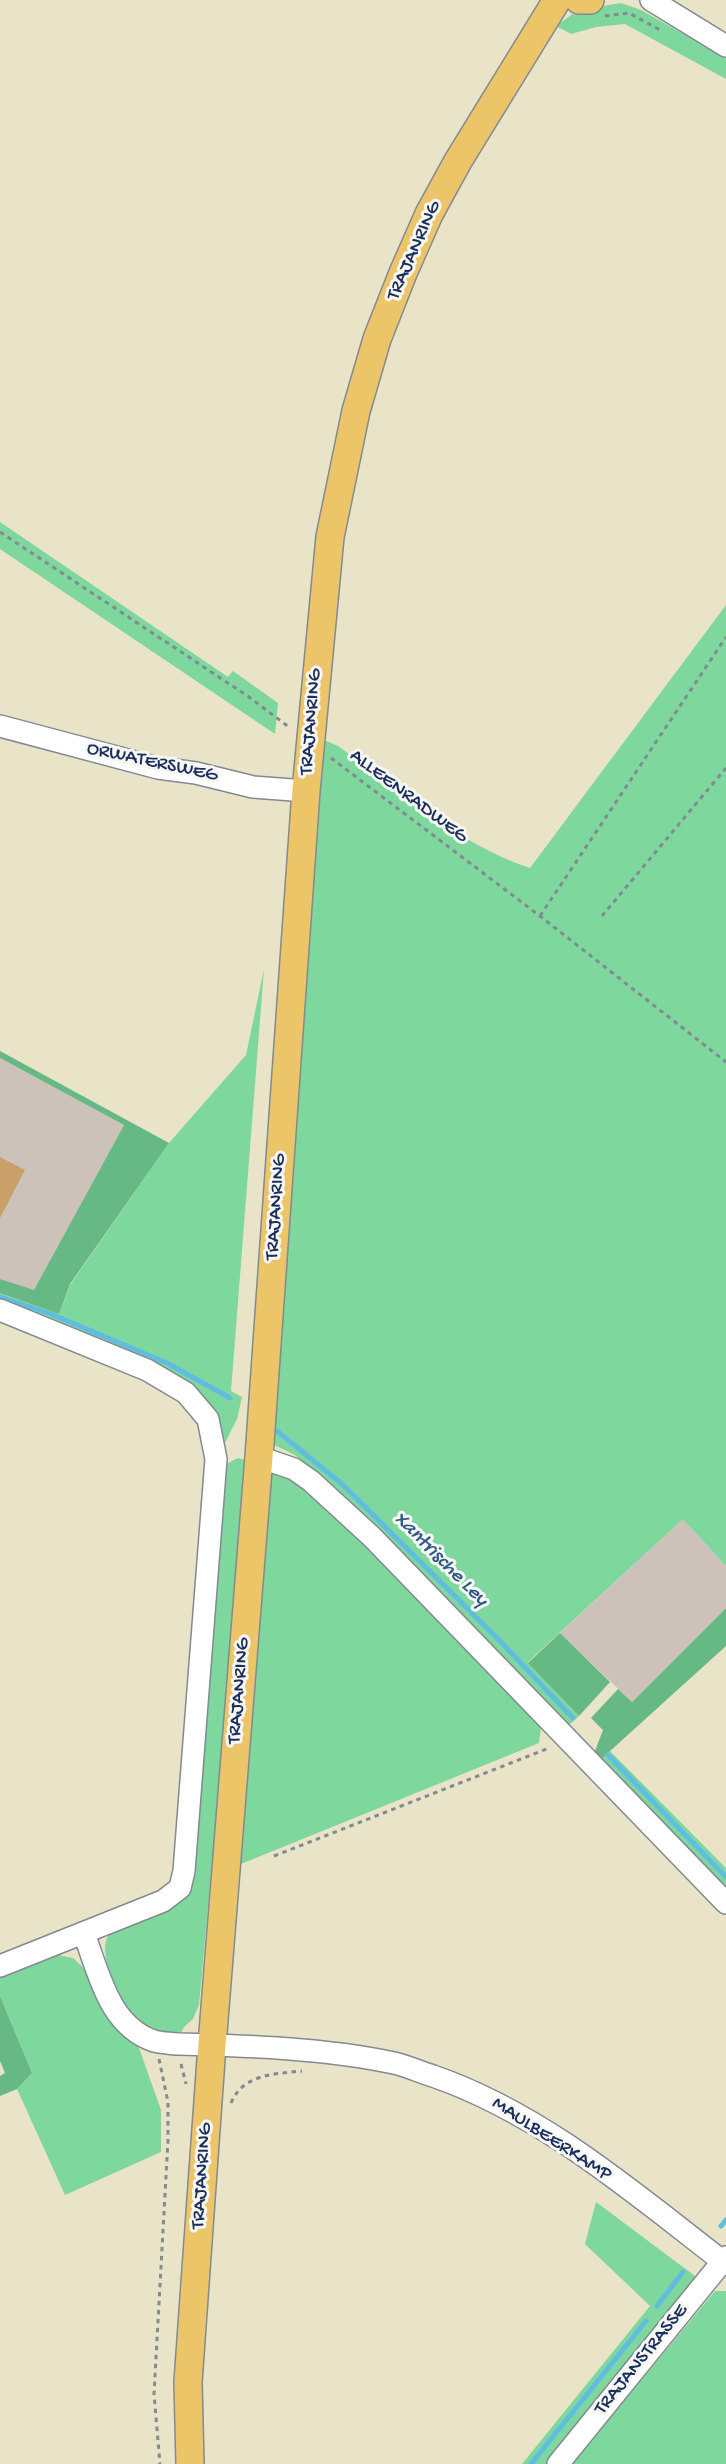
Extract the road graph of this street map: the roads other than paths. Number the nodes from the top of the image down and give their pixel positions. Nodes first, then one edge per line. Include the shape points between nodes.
1 (557, 0) edge
2 (579, 0) edge
3 (590, 0) edge
4 (651, 0) edge
5 (726, 46) edge
6 (0, 726) edge
7 (306, 791) junction
8 (0, 1310) edge
9 (259, 1457) junction
10 (726, 1903) edge
11 (84, 1934) junction
12 (0, 1966) edge
13 (212, 2045) junction
14 (725, 2261) edge
15 (190, 2464) edge
16 (558, 2464) edge

1 - 7 main road, TRAJANRING via 429,214 377,339 351,431 330,537
2 - 3 main road
4 - 5 street
6 - 7 street, ORWATERSWEG via 158,768 253,787
7 - 9 main road, TRAJANRING
8 - 11 street via 147,1370 186,1393 208,1419 213,1435 216,1459 180,1888 163,1900
9 - 10 street via 294,1469 311,1481 372,1537
9 - 13 main road, TRAJANRING
11 - 12 street
11 - 13 street, MAULBEERKAMP via 110,2004 134,2031 155,2041
13 - 14 street, MAULBEERKAMP via 316,2051 396,2063 451,2082 498,2103 579,2153
13 - 15 main road, TRAJANRING via 188,2382
14 - 16 street, TRAJANSTRASSE

